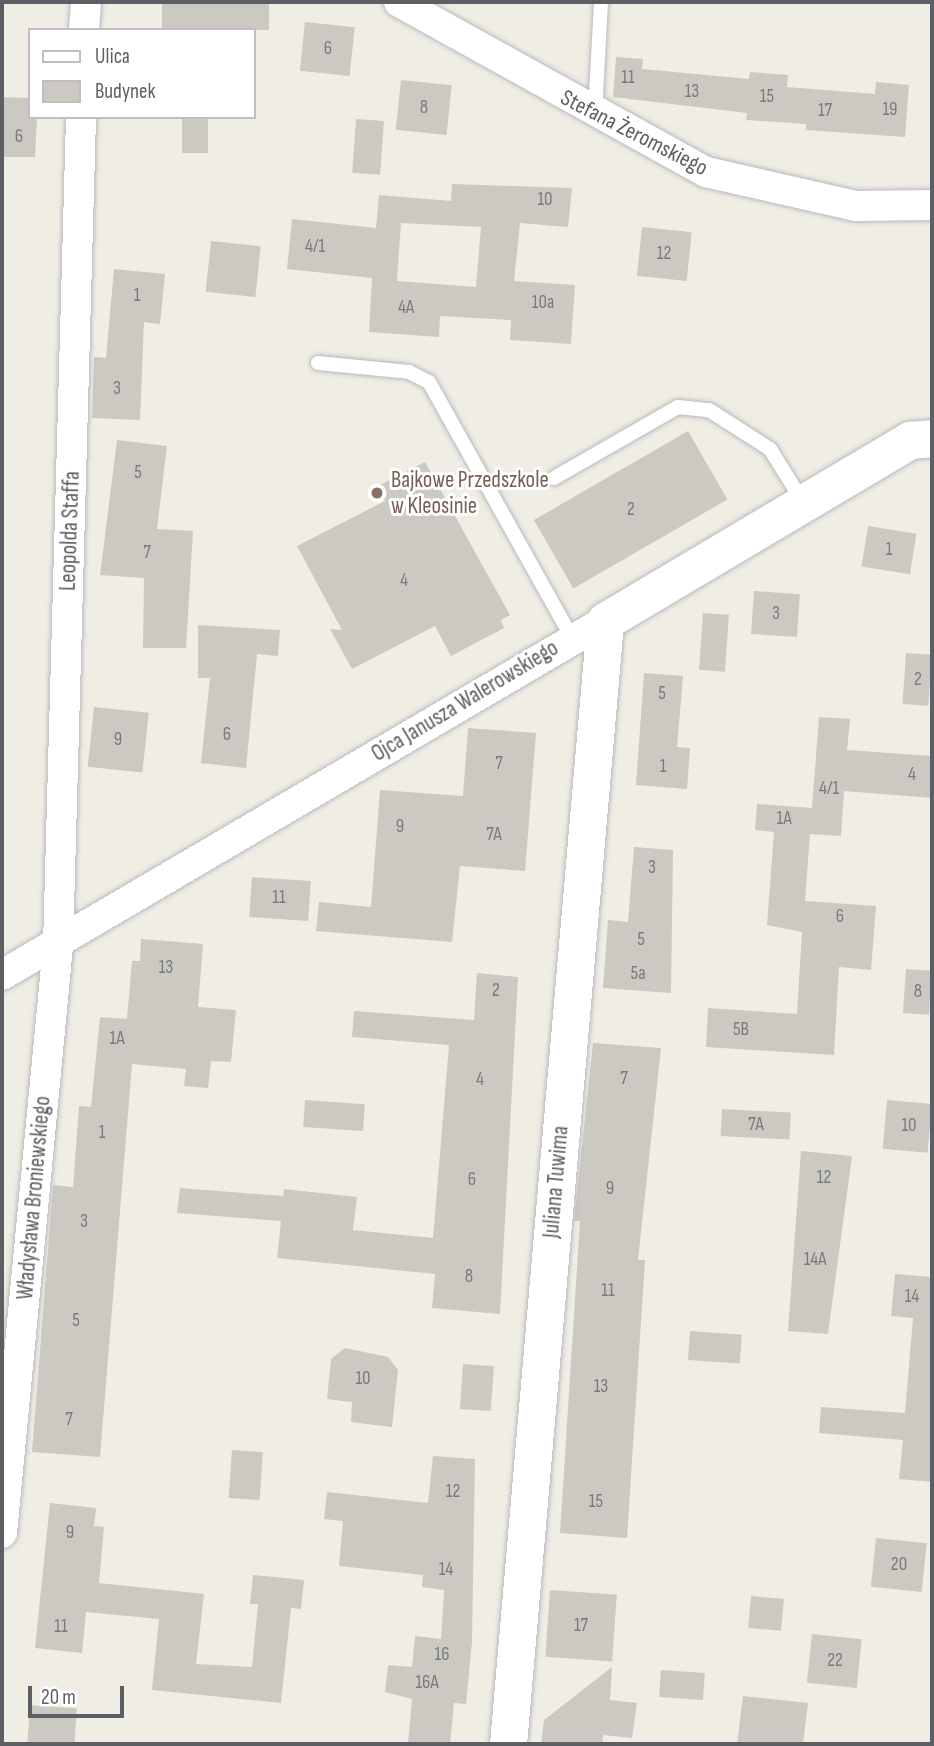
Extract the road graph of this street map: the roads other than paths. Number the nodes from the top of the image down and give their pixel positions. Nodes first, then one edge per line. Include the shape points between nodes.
1 (86, 2) edge
2 (399, 2) edge
3 (601, 2) edge
4 (84, 28) edge
5 (595, 115) junction
6 (81, 119) edge
7 (932, 205) edge
8 (318, 363) dead end
9 (932, 438) edge
10 (554, 478) dead end
11 (804, 503) junction
12 (605, 621) junction
13 (572, 638) junction
14 (58, 946) junction
15 (2, 975) edge
16 (2, 1533) edge
17 (508, 1744) edge

1 - 4 street
2 - 5 street, Stefana Żeromskiego
3 - 5 lane
5 - 7 street, Stefana Żeromskiego via 694,166 754,187 856,206
6 - 14 street, Leopolda Staffa
8 - 13 lane via 409,372 429,382
9 - 11 street, Ojca Janusza Walerowskiego via 910,440
10 - 11 lane via 678,407 709,410 770,449
11 - 12 street, Ojca Janusza Walerowskiego
12 - 13 street, Ojca Janusza Walerowskiego
12 - 17 street, Juliana Tuwima
13 - 14 street, Ojca Janusza Walerowskiego
14 - 15 street, Ojca Janusza Walerowskiego
14 - 16 street, Władysława Broniewskiego

